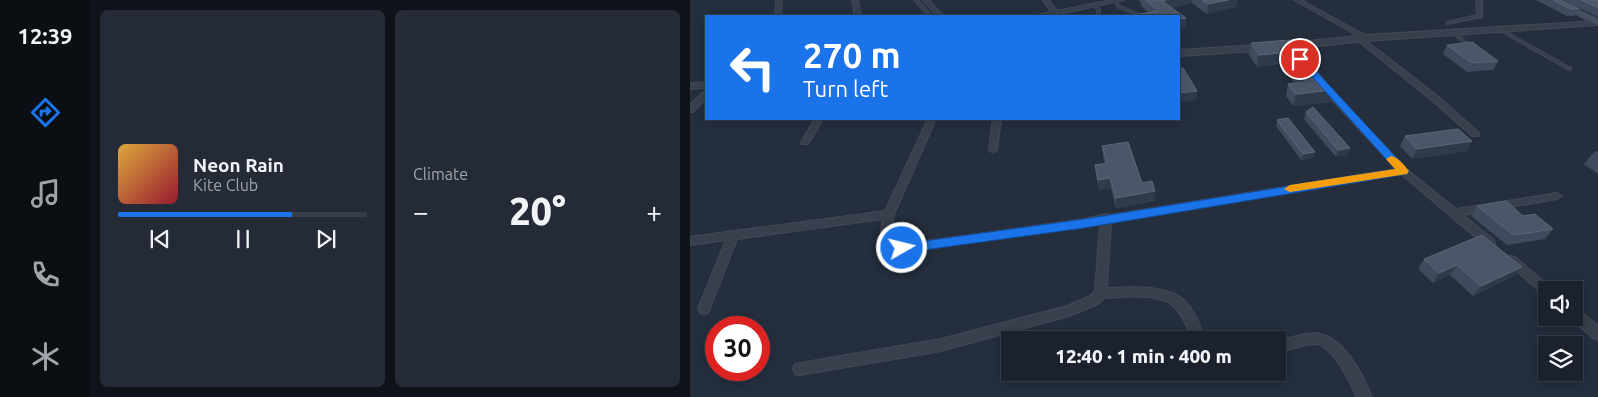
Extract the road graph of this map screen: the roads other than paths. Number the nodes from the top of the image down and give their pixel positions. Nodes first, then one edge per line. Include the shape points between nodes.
1 (779, 0) edge
2 (855, 0) edge
3 (916, 0) edge
4 (926, 0) edge
5 (1046, 0) edge
6 (1118, 0) edge
7 (1297, 0) edge
8 (1478, 0) edge
9 (1550, 0) edge
10 (1095, 5) junction
11 (1055, 13) junction
12 (778, 15) edge
13 (858, 15) edge
14 (929, 15) edge
15 (939, 15) edge
16 (1044, 15) edge
17 (1098, 15) edge
18 (1138, 15) edge
19 (1449, 22) dead end
20 (1598, 23) edge
21 (1499, 30) junction
22 (1452, 32) junction
23 (1362, 38) junction
24 (1472, 48) edge
25 (1180, 53) edge
26 (1570, 69) dead end
27 (1314, 75) edge
28 (705, 85) edge
29 (690, 86) edge
30 (705, 95) edge
31 (690, 110) edge
32 (818, 120) edge
33 (932, 120) edge
34 (997, 120) edge
35 (1475, 134) dead end
36 (805, 142) dead end
37 (993, 150) dead end
38 (1403, 171) junction
39 (1557, 196) dead end
40 (889, 214) junction
41 (1454, 214) junction
42 (1106, 218) junction
43 (733, 235) junction
44 (690, 241) edge
45 (1538, 283) edge
46 (1101, 293) junction
47 (704, 309) dead end
48 (1583, 321) edge
49 (1196, 331) edge
50 (1598, 334) edge
51 (1286, 345) edge
52 (800, 369) dead end
53 (1365, 397) edge

1 - 12 street
2 - 13 street
3 - 14 street
4 - 15 street
5 - 11 street
6 - 10 street
6 - 18 lane via 1118,6
7 - 23 street
8 - 19 street via 1480,16
9 - 20 main road
10 - 11 street
10 - 17 lane via 1100,10
11 - 16 street
20 - 21 street
21 - 22 street
21 - 26 lane
22 - 23 street
22 - 24 lane
23 - 25 street via 1292,50
23 - 35 street
27 - 38 street
28 - 29 street
30 - 31 street
32 - 36 street
33 - 40 street
34 - 37 street
38 - 41 street
38 - 42 street
39 - 41 street
40 - 42 street via 884,251
40 - 43 street
41 - 45 street
42 - 46 street
43 - 44 street
43 - 47 street
46 - 49 street via 1168,295 1183,306
46 - 52 street via 1094,300 1069,311 941,345
48 - 50 street
51 - 53 street via 1319,338 1328,342 1340,355

